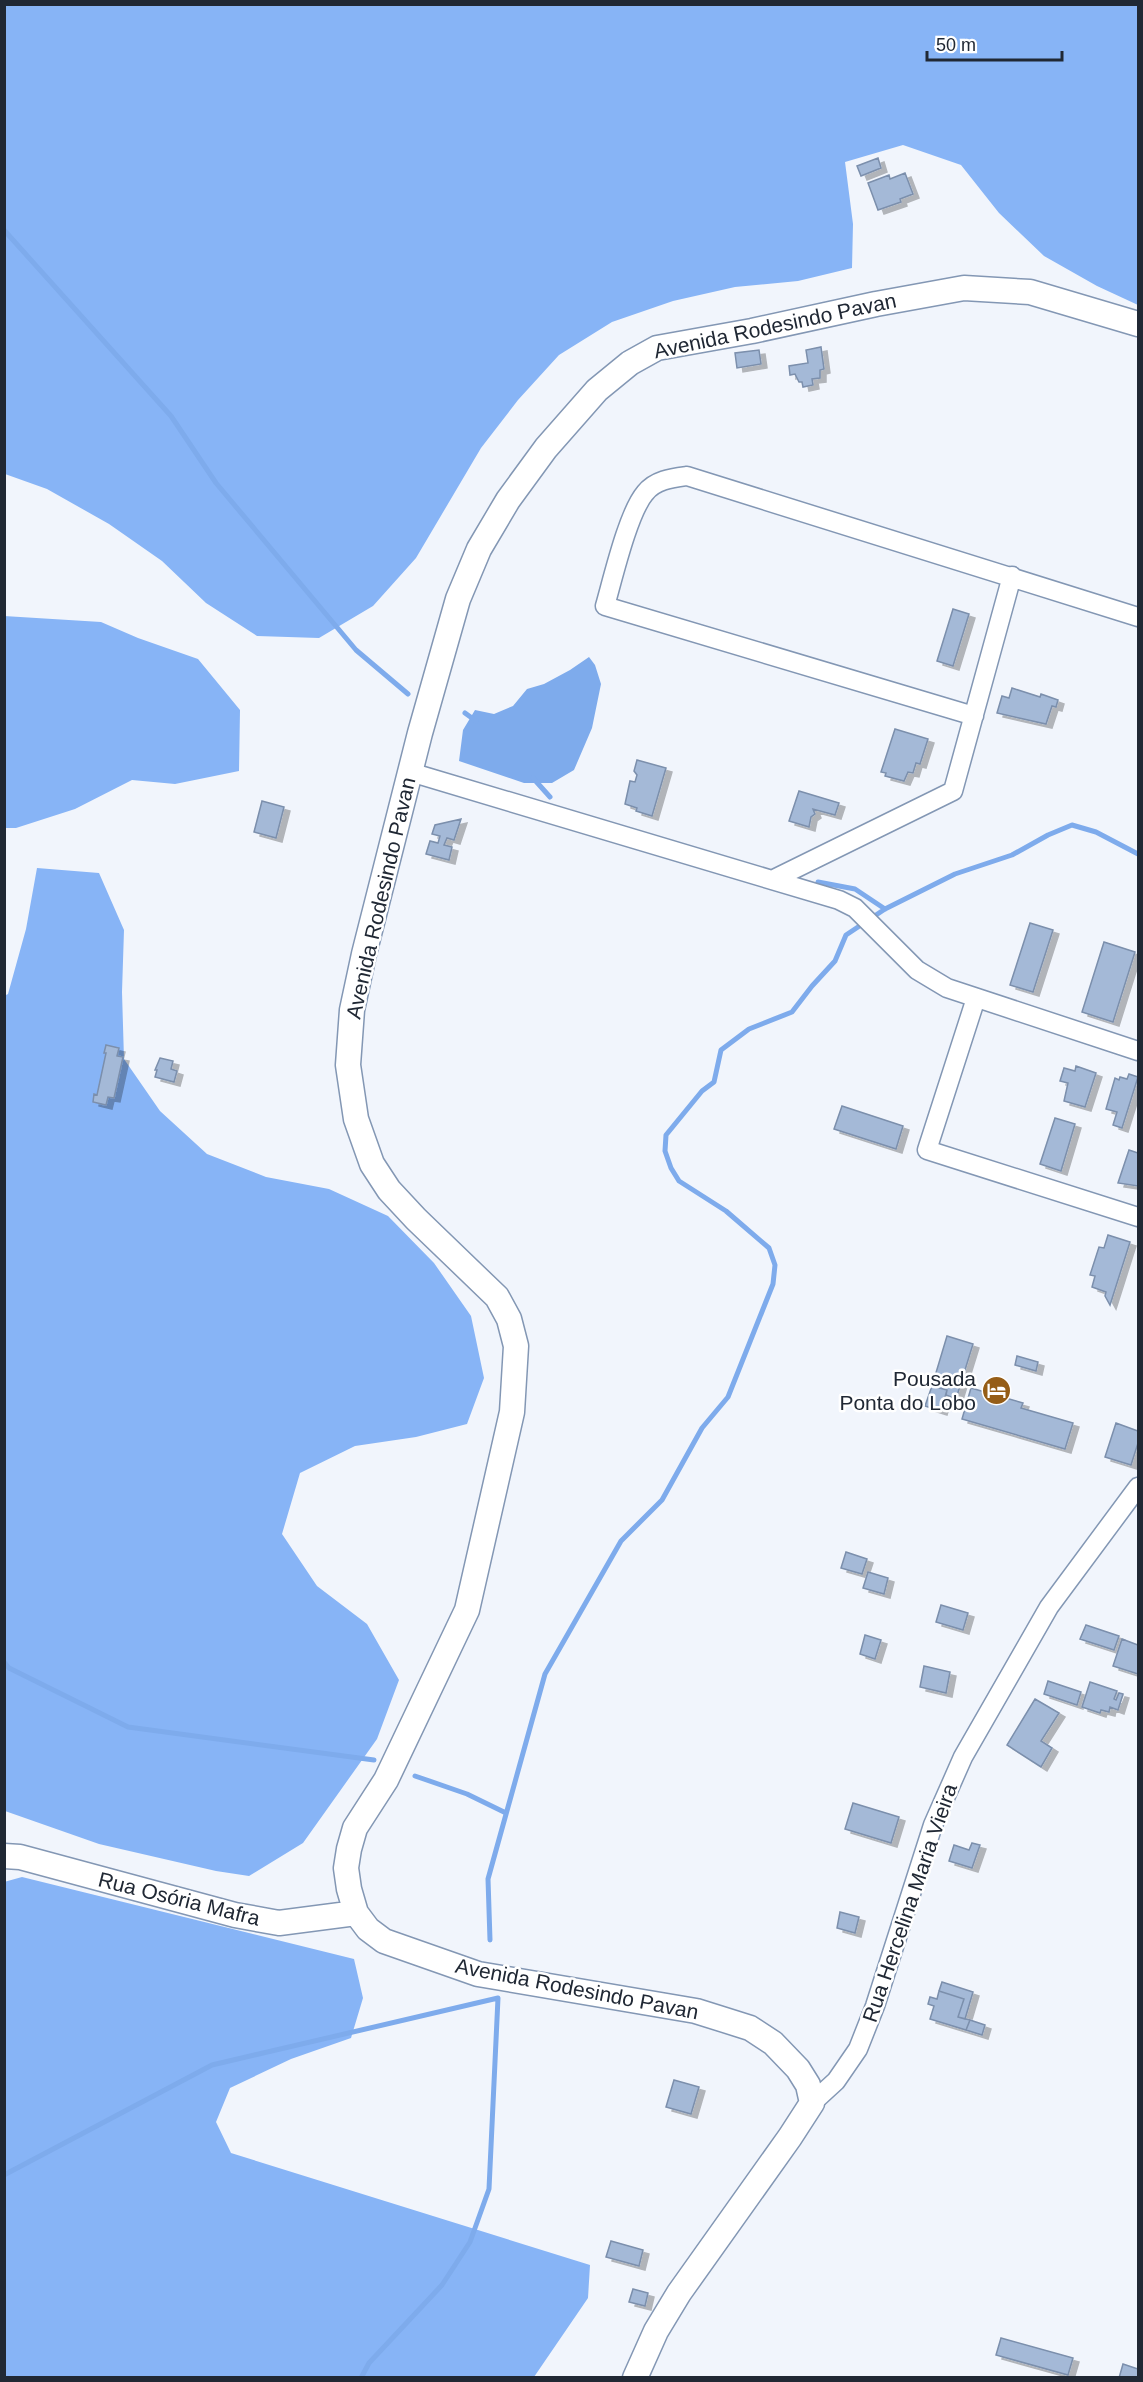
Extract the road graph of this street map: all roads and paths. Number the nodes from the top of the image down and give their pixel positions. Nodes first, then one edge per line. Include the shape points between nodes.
1 (1138, 324) edge
2 (1012, 576) junction
3 (1138, 617) edge
4 (974, 716) junction
5 (409, 777) junction
6 (772, 880) junction
7 (976, 998) junction
8 (1138, 1052) edge
9 (1138, 1217) edge
10 (1138, 1487) edge
11 (4, 1856) edge
12 (356, 1913) junction
13 (812, 2103) junction
14 (635, 2378) edge

1 - 5 main road, Avenida Rodesindo Pavan via 1030,292 964,288 657,348 630,363 597,390 546,448 479,549 458,599
2 - 3 street
2 - 4 street
2 - 4 street via 687,476 665,479 646,491 635,508 604,606
4 - 6 street via 953,791
5 - 6 street via 477,790
5 - 12 main road, Avenida Rodesindo Pavan via 352,1010 348,1065 356,1119 372,1164 389,1190 497,1297 509,1319 516,1346 512,1412 467,1610 386,1780 355,1828 346,1868
6 - 7 street via 855,908 917,970 947,988
7 - 8 street
7 - 9 street via 927,1150
10 - 13 street, Rua Hercelina Maria Vieira via 1049,1607 963,1757 933,1825 858,2049 836,2081
11 - 12 main road, Rua Osória Mafra via 279,1923
12 - 13 main road, Avenida Rodesindo Pavan via 384,1941 478,1974 696,2011 750,2028 774,2043 798,2069 808,2085
13 - 14 main road via 679,2293

